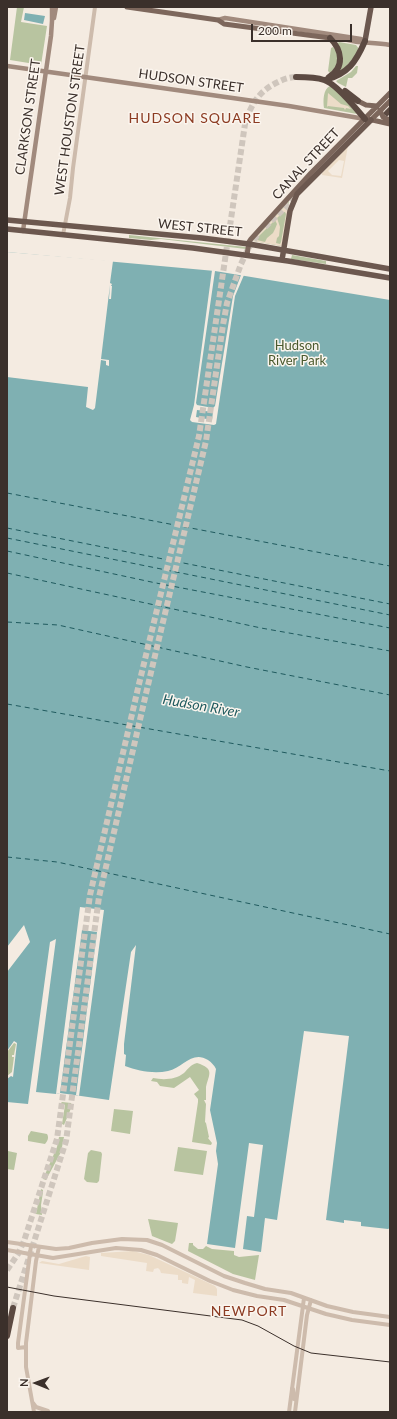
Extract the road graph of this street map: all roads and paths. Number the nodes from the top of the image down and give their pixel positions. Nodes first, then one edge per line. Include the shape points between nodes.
1 (52, 7) edge
2 (56, 7) edge
3 (95, 7) edge
4 (127, 7) edge
5 (371, 7) edge
6 (218, 20) junction
7 (52, 21) junction
8 (330, 38) junction
9 (365, 42) junction
10 (390, 45) edge
11 (7, 66) edge
12 (46, 72) junction
13 (296, 76) tunnel mouth
14 (86, 78) junction
15 (327, 81) junction
16 (390, 93) edge
17 (358, 101) joint
18 (390, 101) edge
19 (379, 108) junction
20 (368, 119) junction
21 (390, 120) edge
22 (390, 124) edge
23 (7, 220) edge
24 (24, 222) junction
25 (65, 225) junction
26 (7, 229) edge
27 (23, 231) junction
28 (63, 235) junction
29 (249, 244) junction
30 (284, 250) junction
31 (247, 255) junction
32 (282, 260) junction
33 (390, 269) edge
34 (390, 278) edge
35 (7, 1242) edge
36 (31, 1246) junction
37 (39, 1247) junction
38 (7, 1250) edge
39 (29, 1254) junction
40 (37, 1256) junction
41 (304, 1298) junction
42 (310, 1300) junction
43 (303, 1306) junction
44 (13, 1308) tunnel mouth
45 (309, 1308) junction
46 (390, 1317) edge
47 (390, 1325) edge
48 (7, 1336) edge
49 (26, 1348) junction
50 (292, 1388) junction
51 (296, 1400) junction
52 (32, 1401) junction
53 (34, 1412) edge
54 (42, 1412) edge
55 (289, 1412) edge
56 (295, 1412) edge

1 - 7 main road, CLARKSON STREET
2 - 7 main road
3 - 14 street, WEST HOUSTON STREET
4 - 6 main road
5 - 9 highway
6 - 8 main road via 224,24
6 - 9 main road via 225,18 264,23 361,39
7 - 12 main road, CLARKSON STREET
8 - 9 main road
8 - 15 highway via 338,50 340,61 336,72
9 - 10 main road
9 - 15 highway via 358,57 347,69
11 - 12 main road, HUDSON STREET
12 - 14 main road, HUDSON STREET
12 - 24 main road, CLARKSON STREET
13 - 15 highway
14 - 20 main road, HUDSON STREET
14 - 25 street, WEST HOUSTON STREET
15 - 17 highway
15 - 20 highway
16 - 19 main road, CANAL STREET
17 - 19 main road
18 - 19 main road, CANAL STREET
19 - 20 main road, CANAL STREET
19 - 21 main road via 383,116
20 - 21 main road, HUDSON STREET
20 - 22 main road, HUDSON STREET
20 - 29 main road, CANAL STREET via 294,191
20 - 30 highway, CANAL STREET via 297,194 290,210
23 - 24 highway, WEST STREET
24 - 25 highway, WEST STREET
24 - 27 main road, CLARKSON STREET
25 - 28 street, WEST HOUSTON STREET
25 - 29 highway, WEST STREET
26 - 27 highway, WEST STREET
27 - 28 highway, WEST STREET
28 - 31 highway, WEST STREET
29 - 30 highway, WEST STREET
29 - 31 main road, CANAL STREET
30 - 32 highway, CANAL STREET
30 - 33 highway, WEST STREET
31 - 32 highway, WEST STREET
32 - 34 highway, WEST STREET
35 - 36 street
36 - 37 street
36 - 39 street
37 - 40 street
37 - 41 street via 64,1249 122,1239 147,1240 224,1276
38 - 39 street
39 - 40 street
39 - 49 street via 18,1348
40 - 43 street via 59,1258 116,1248 141,1250 233,1290
40 - 49 street
41 - 42 street
41 - 43 street
42 - 45 street
42 - 46 street via 327,1306
43 - 45 street
43 - 50 street
44 - 48 highway
45 - 47 street via 352,1320
45 - 51 street
49 - 52 street via 26,1367
50 - 51 street
50 - 55 street
51 - 56 street
52 - 53 street
52 - 54 street via 36,1407 48,1411

